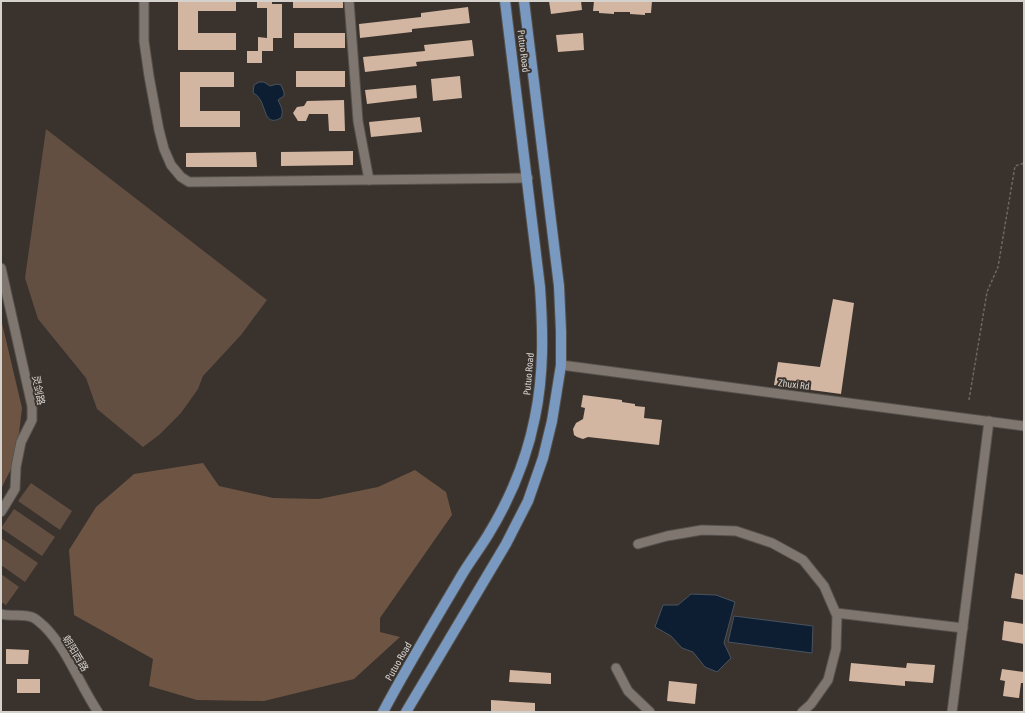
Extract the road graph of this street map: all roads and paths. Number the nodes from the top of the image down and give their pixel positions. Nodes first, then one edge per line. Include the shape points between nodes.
1 (144, 1) edge
2 (349, 1) edge
3 (505, 1) edge
4 (524, 1) edge
5 (1024, 163) edge
6 (528, 178) junction
7 (369, 180) junction
8 (1, 268) edge
9 (560, 365) junction
10 (969, 400) dead end
11 (989, 421) junction
12 (1024, 426) edge
13 (1, 512) edge
14 (638, 544) dead end
15 (836, 613) junction
16 (1, 614) edge
17 (963, 628) junction
18 (616, 668) dead end
19 (98, 712) edge
20 (383, 712) edge
21 (406, 712) edge
22 (650, 712) edge
23 (802, 712) edge
24 (952, 712) edge

1 - 7 street via 144,41 148,76 159,130 171,165 181,177 189,182
2 - 7 street via 358,122
3 - 6 main road, Putuo Road
4 - 9 main road, Putuo Road via 559,286
5 - 10 path via 1015,166 998,267 987,292
6 - 7 street
6 - 20 main road, Putuo Road via 543,331 542,372 532,431 510,493 489,534 443,607
8 - 13 street, 灵剑路 via 32,406 32,420 21,442 15,489
9 - 11 street, Zhuxi Rd
9 - 21 main road, Putuo Road via 547,443 528,501 506,544
11 - 12 street, Zhuxi Rd
11 - 17 street
14 - 15 street via 702,530 736,531 772,543 804,560 824,586
15 - 17 street
15 - 23 street via 836,649 828,680
16 - 19 street, 朝阳西路 via 21,614 35,618 46,629 62,648
17 - 24 street
18 - 22 street via 628,691

